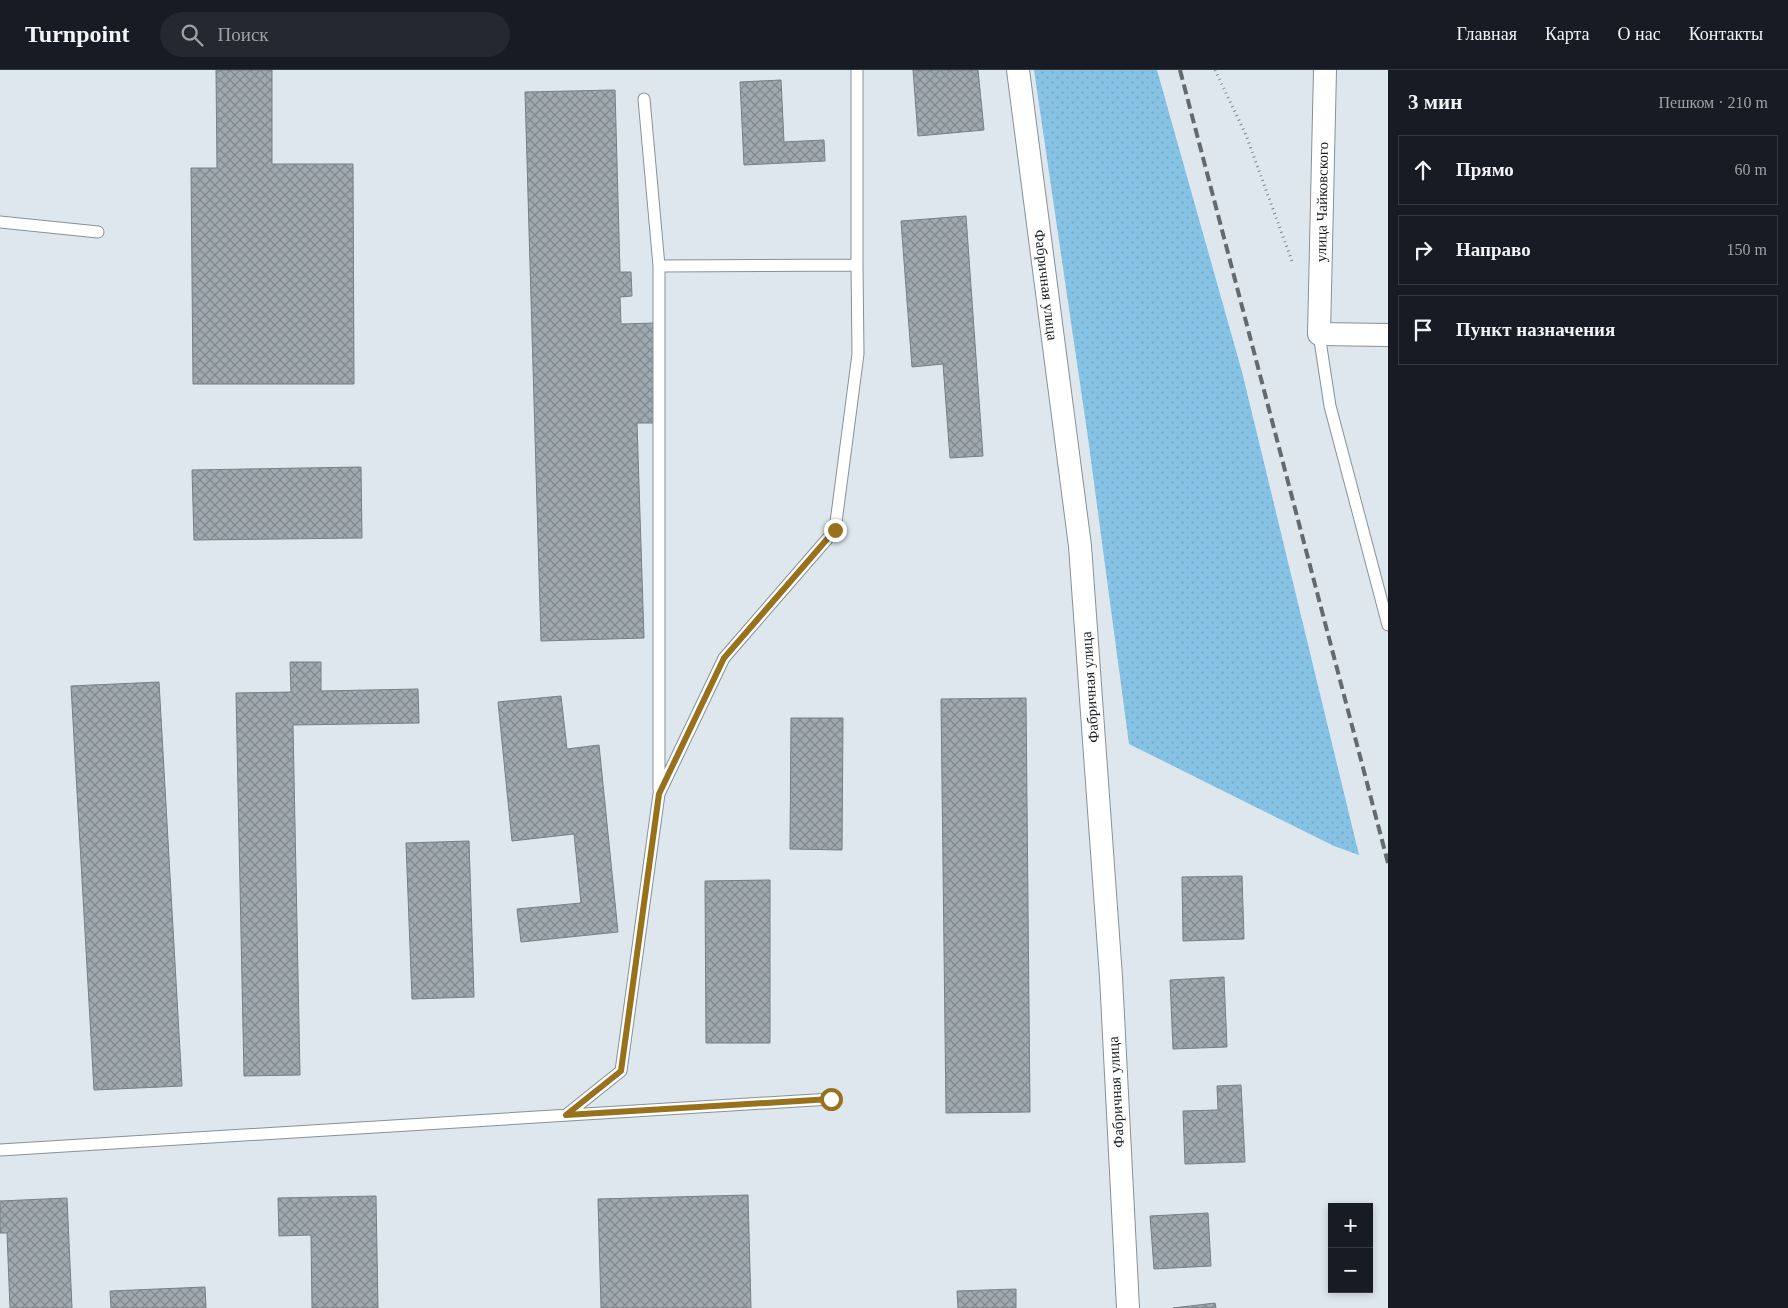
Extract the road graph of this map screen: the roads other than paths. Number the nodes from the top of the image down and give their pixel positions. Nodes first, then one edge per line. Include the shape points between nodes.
1 (857, 70) edge
2 (1018, 70) edge
3 (1325, 70) edge
4 (644, 99) dead end
5 (0, 222) edge
6 (98, 232) dead end
7 (857, 264) junction
8 (658, 266) junction
9 (1319, 334) junction
10 (1388, 335) edge
11 (1388, 626) edge
12 (659, 794) junction
13 (831, 1099) dead end
14 (566, 1115) junction
15 (0, 1150) edge
16 (1128, 1308) edge

1 - 7 lane
2 - 16 street, Фабричная улица via 1080,546 1111,976
3 - 9 street, улица Чайковского
4 - 8 lane
5 - 6 lane
7 - 8 lane
7 - 12 lane via 858,354 835,530 724,658
8 - 12 lane
9 - 10 street
9 - 11 lane via 1330,406
12 - 14 lane via 621,1071
13 - 14 lane
14 - 15 lane

